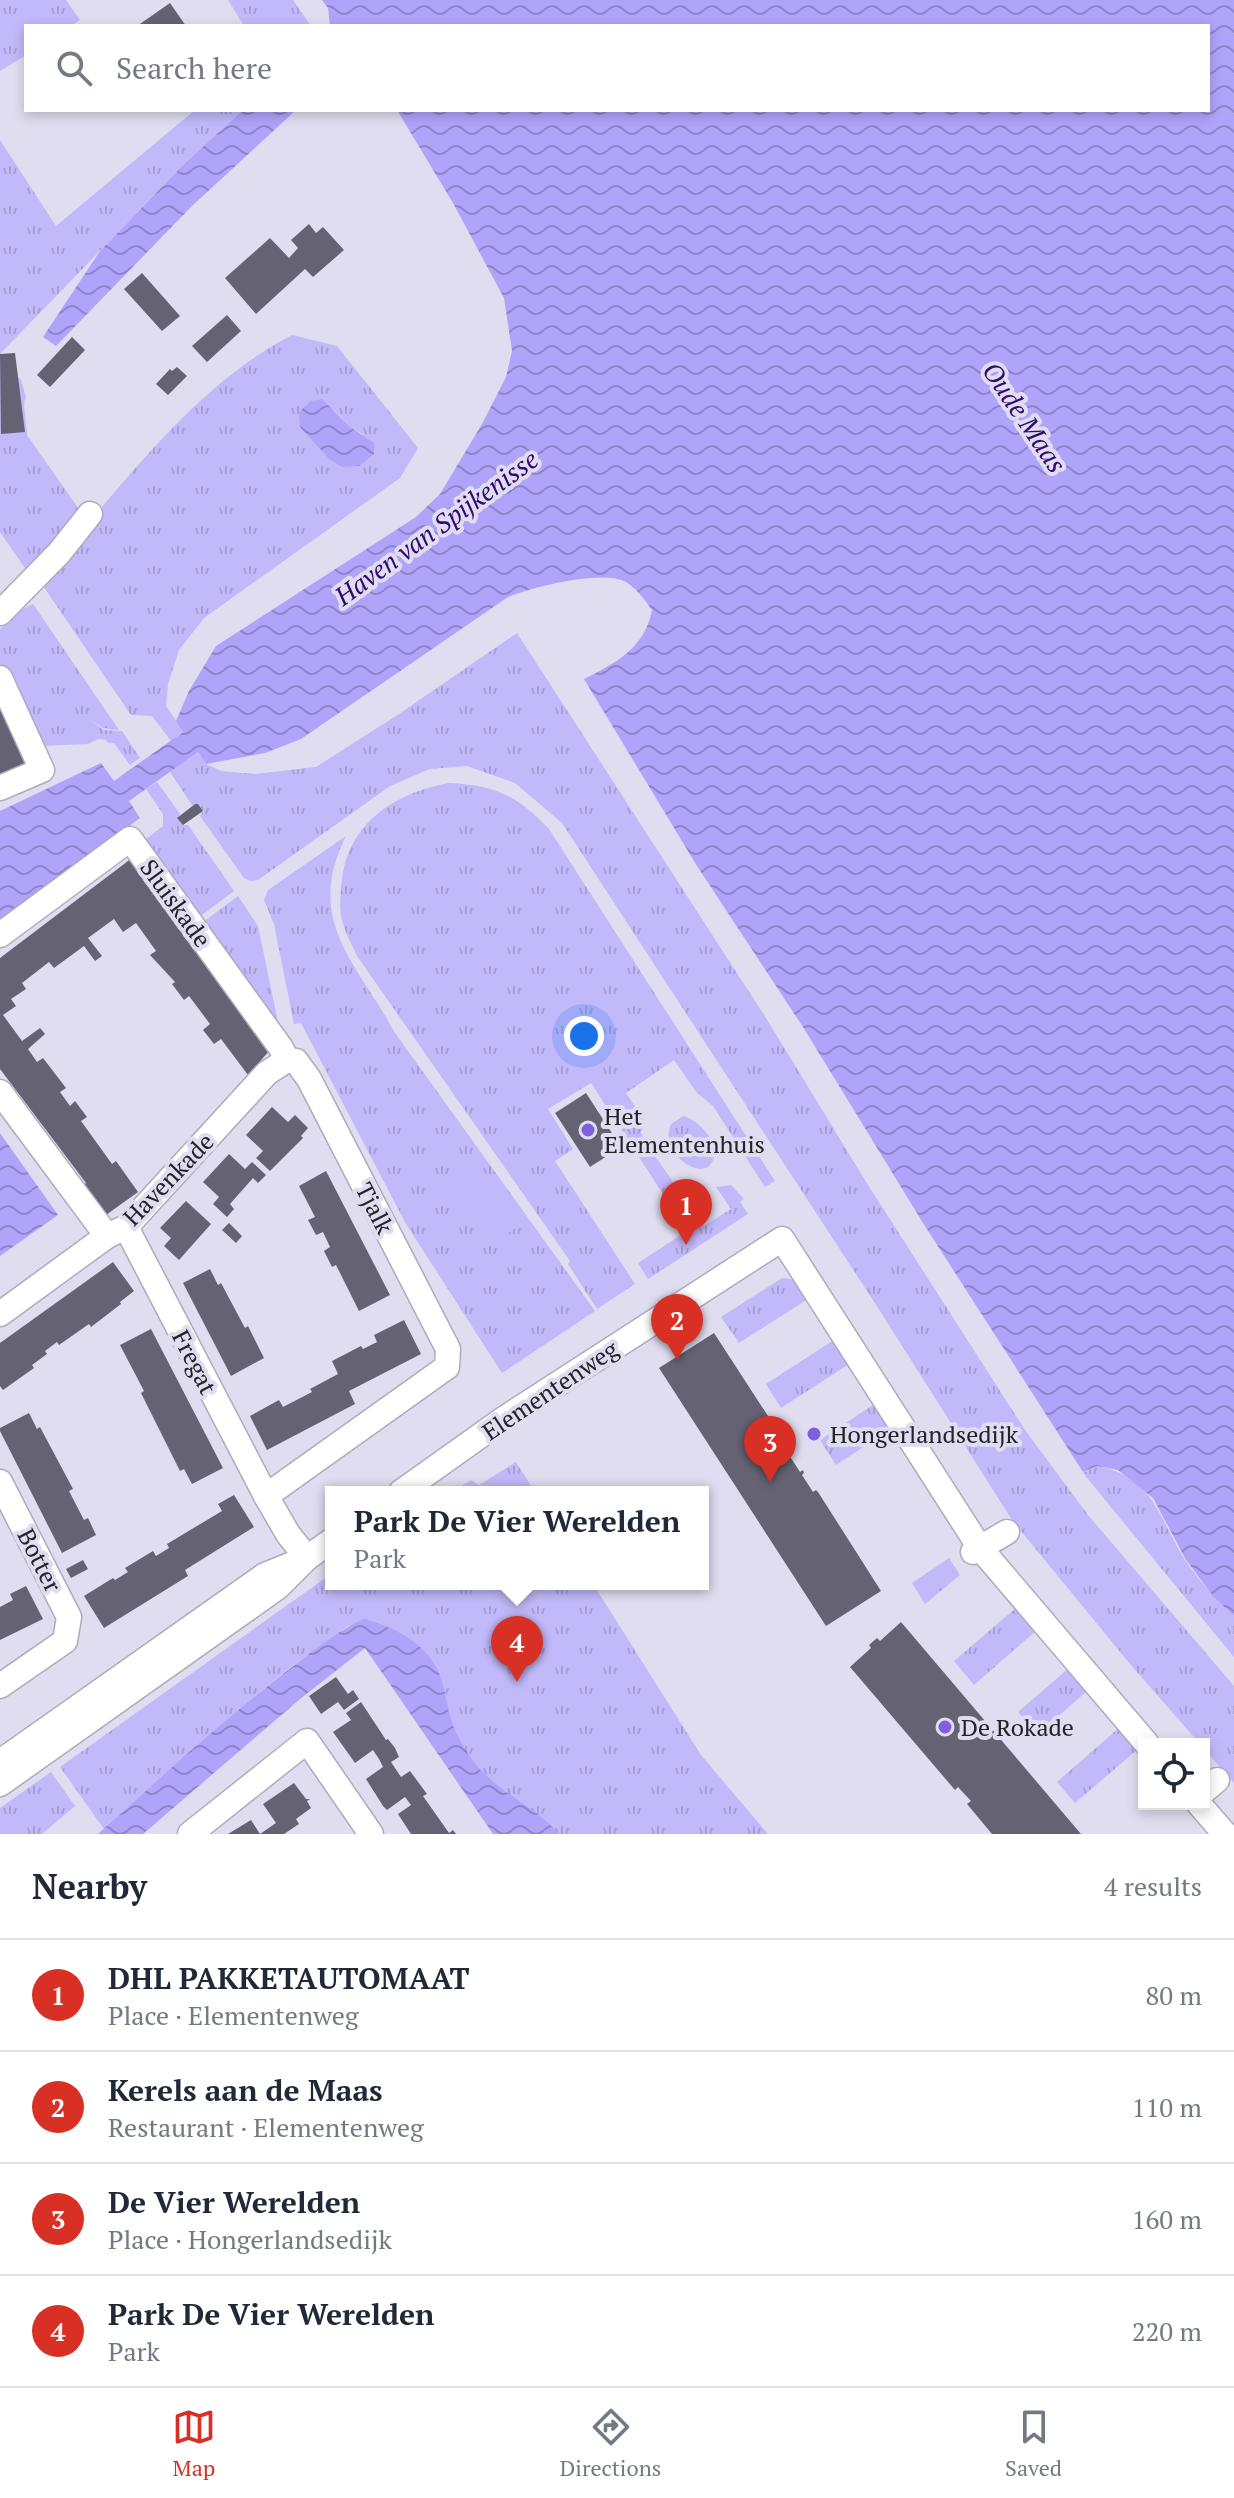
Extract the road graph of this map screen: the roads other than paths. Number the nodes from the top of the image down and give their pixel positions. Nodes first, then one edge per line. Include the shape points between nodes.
1 (90, 514) dead end
2 (0, 613) edge
3 (0, 678) edge
4 (0, 788) edge
5 (0, 935) edge
6 (287, 1060) junction
7 (0, 1092) edge
8 (117, 1232) junction
9 (0, 1314) edge
10 (0, 1482) edge
11 (409, 1486) edge
12 (266, 1496) junction
13 (1007, 1532) dead end
14 (325, 1545) edge
15 (977, 1550) junction
16 (307, 1558) junction
17 (0, 1686) edge
18 (1142, 1738) edge
19 (0, 1762) edge
20 (0, 1784) edge
21 (1208, 1810) edge
22 (190, 1834) edge
23 (371, 1834) edge
24 (1225, 1834) edge

1 - 2 street
3 - 4 street via 42,770
5 - 6 street, Sluiskade via 130,839
6 - 8 street, Havenkade via 267,1073
6 - 12 street, Tjalk via 296,1061 316,1093 448,1349 447,1367
7 - 8 street
8 - 9 street, Havenkade
8 - 12 street, Fregat
10 - 17 street, Botter via 69,1617 65,1641
11 - 15 street, Elementenweg via 782,1239
12 - 16 street, Fregat
13 - 15 street
14 - 16 street
15 - 18 street
16 - 19 street via 265,1575
16 - 20 street via 278,1587
21 - 24 street
22 - 23 street via 307,1741

